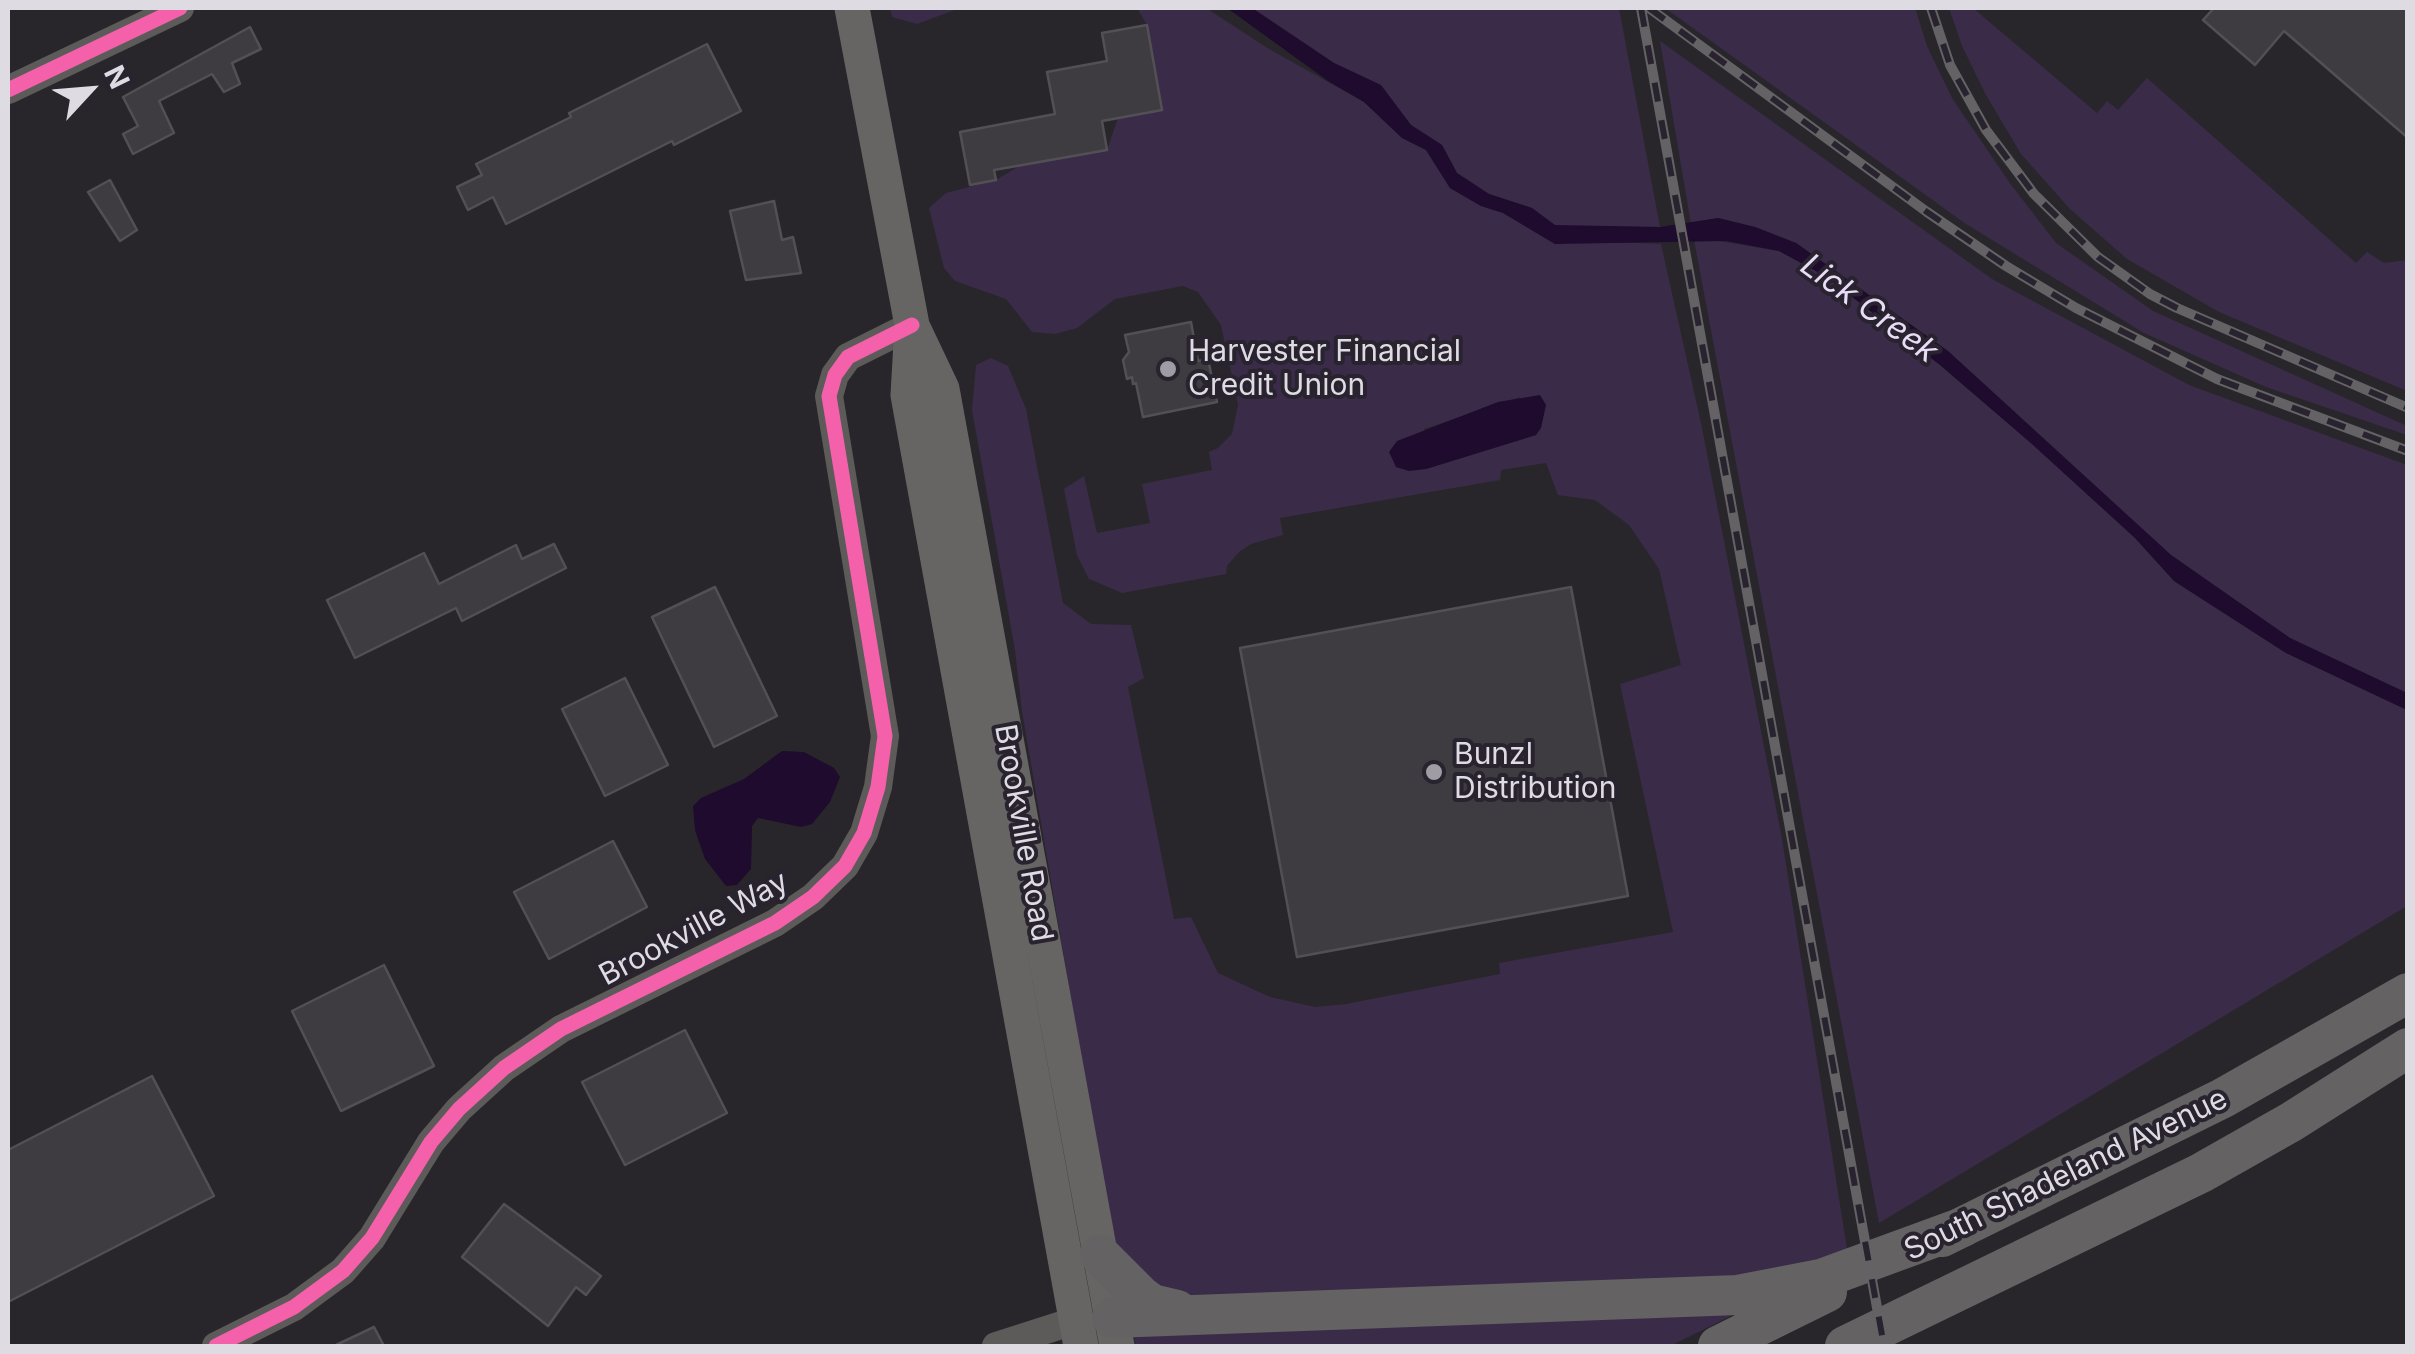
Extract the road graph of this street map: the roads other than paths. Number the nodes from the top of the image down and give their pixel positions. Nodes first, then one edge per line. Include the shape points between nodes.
1 (180, 8) edge
2 (852, 8) edge
3 (8, 90) edge
4 (912, 324) junction
5 (2408, 993) edge
6 (2408, 1048) edge
7 (1963, 1226) junction
8 (1100, 1256) junction
9 (2006, 1269) junction
10 (1190, 1314) junction
11 (1097, 1333) edge
12 (216, 1346) edge
13 (996, 1346) edge
14 (1718, 1346) edge
15 (1845, 1346) edge
16 (1883, 1346) edge

1 - 3 street
2 - 4 main road, Brookville Road
4 - 8 main road, Brookville Road via 942,389
4 - 11 main road, Brookville Road via 908,395
4 - 12 street, Brookville Way via 848,357 830,396 885,736 878,787 845,866 775,923 518,1057 442,1128 372,1238 343,1271 294,1307
5 - 7 highway, South Shadeland Avenue via 2223,1098
6 - 9 highway, South Shadeland Avenue via 2217,1164
7 - 10 highway via 1820,1280 1738,1294
7 - 14 highway, South Shadeland Avenue
8 - 10 highway via 1152,1304
8 - 11 main road, Brookville Road
9 - 15 highway, South Shadeland Avenue
9 - 16 highway
10 - 11 highway
11 - 13 street

